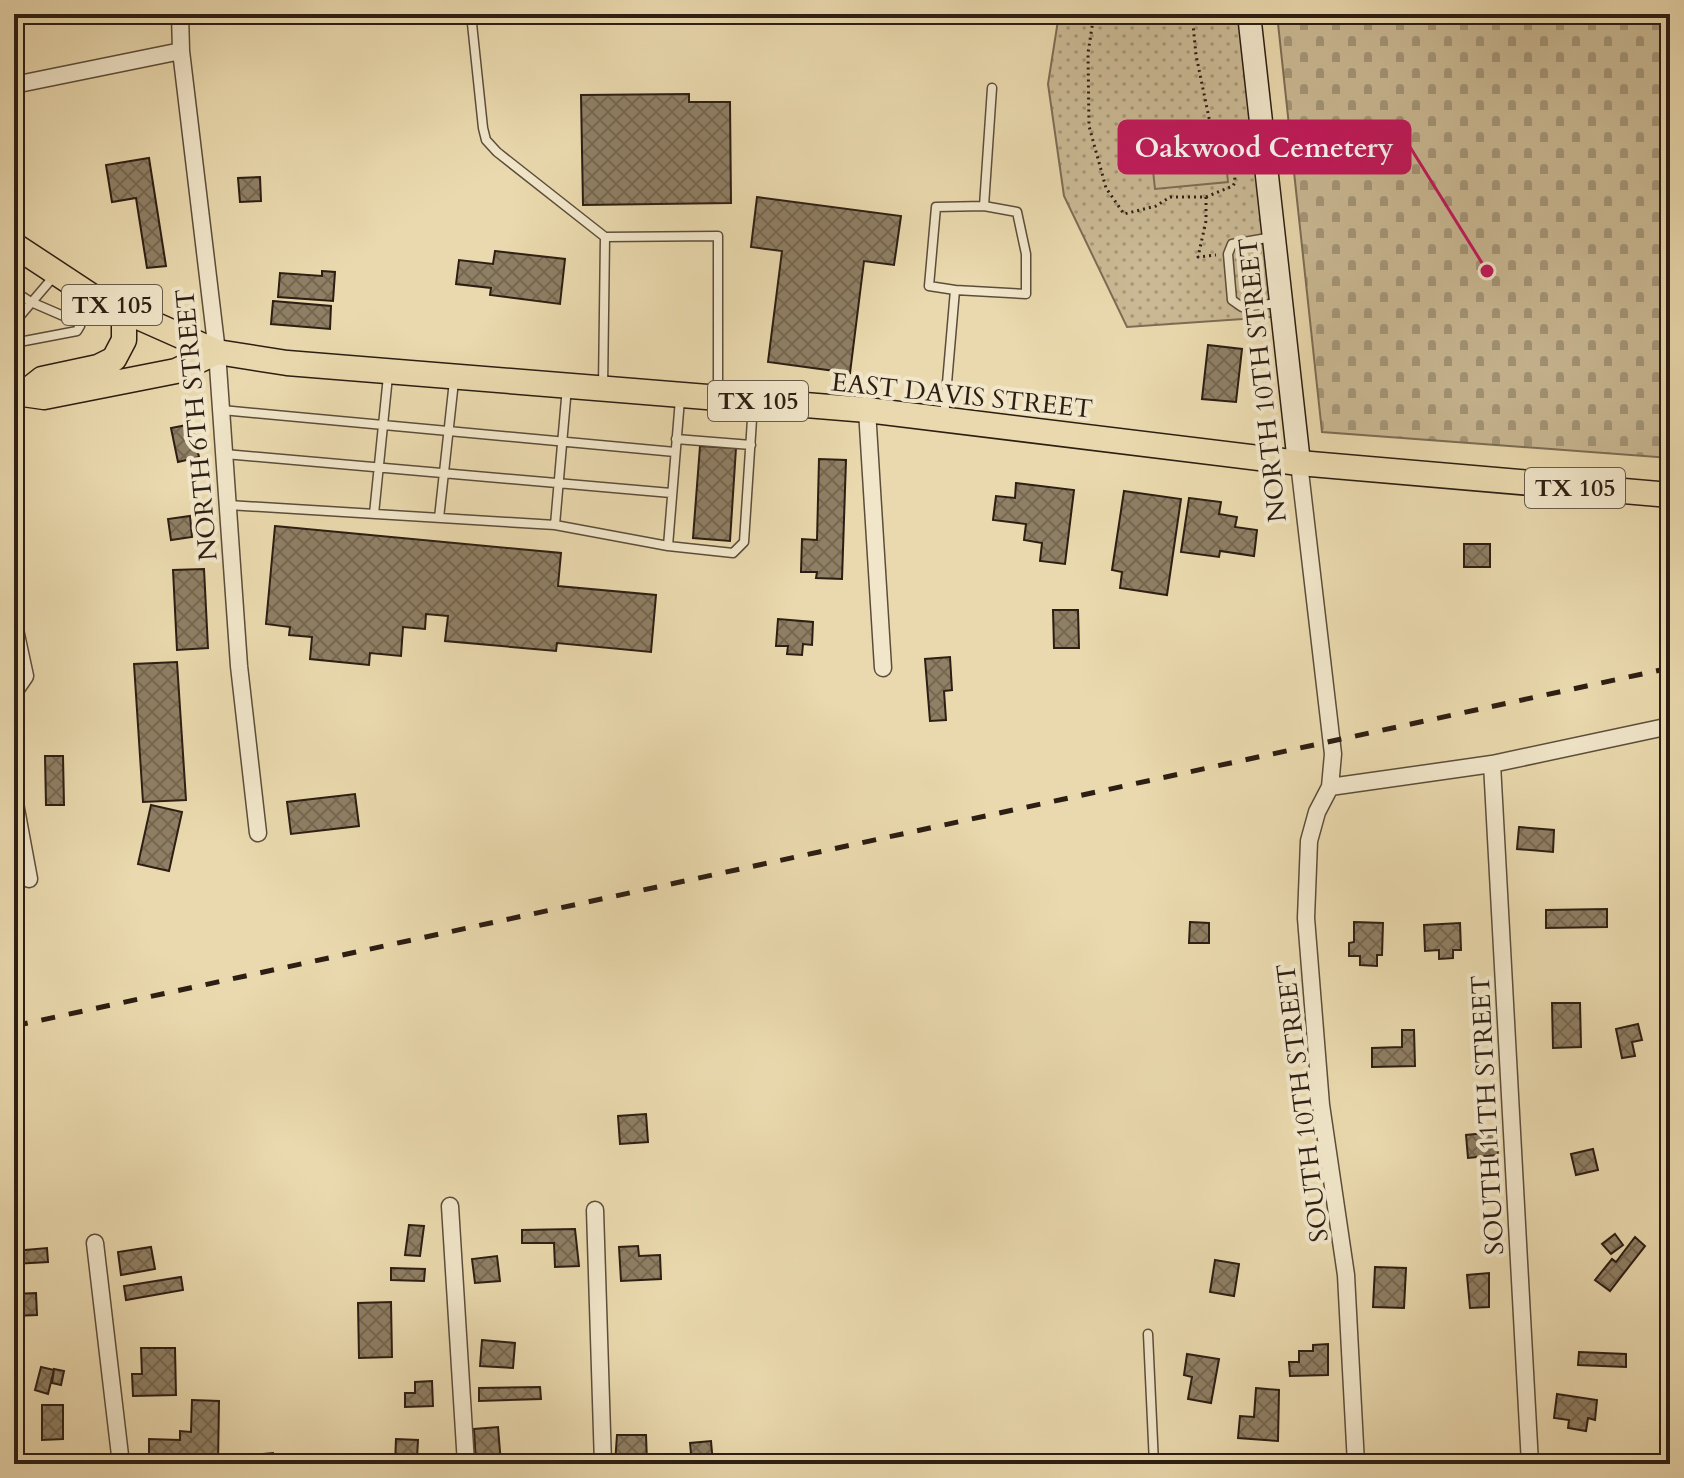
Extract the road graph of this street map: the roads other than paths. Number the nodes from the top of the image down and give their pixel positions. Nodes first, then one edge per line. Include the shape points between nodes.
1 (180, 14) edge
2 (471, 14) edge
3 (1249, 14) edge
4 (181, 51) junction
5 (14, 85) edge
6 (992, 88) dead end
7 (984, 206) junction
8 (605, 237) junction
9 (1274, 237) junction
10 (14, 245) edge
11 (57, 273) junction
12 (955, 290) junction
13 (14, 291) edge
14 (31, 302) junction
15 (1281, 303) junction
16 (124, 309) junction
17 (14, 323) edge
18 (14, 346) edge
19 (217, 352) junction
20 (389, 371) junction
21 (455, 376) junction
22 (567, 386) junction
23 (603, 389) junction
24 (19, 395) edge
25 (680, 395) junction
26 (718, 398) junction
27 (754, 401) junction
28 (222, 410) junction
29 (867, 410) junction
30 (944, 419) junction
31 (383, 425) junction
32 (449, 431) junction
33 (676, 439) junction
34 (562, 441) junction
35 (751, 445) junction
36 (675, 452) junction
37 (225, 454) junction
38 (1299, 463) junction
39 (378, 467) junction
40 (444, 473) junction
41 (559, 483) junction
42 (671, 493) junction
43 (1670, 495) edge
44 (228, 505) junction
45 (374, 514) junction
46 (439, 518) junction
47 (555, 525) junction
48 (668, 546) junction
49 (14, 625) edge
50 (883, 668) dead end
51 (14, 692) edge
52 (1670, 726) edge
53 (1333, 740) joint
54 (1492, 764) junction
55 (1330, 787) junction
56 (14, 798) edge
57 (258, 833) dead end
58 (29, 879) dead end
59 (450, 1206) dead end
60 (595, 1210) dead end
61 (95, 1243) dead end
62 (1148, 1334) dead end
63 (121, 1464) edge
64 (466, 1464) edge
65 (603, 1464) edge
66 (1154, 1464) edge
67 (1356, 1464) edge
68 (1530, 1464) edge

1 - 4 street, NORTH 6TH STREET
2 - 8 lane via 486,140
3 - 9 street, NORTH 10TH STREET
4 - 5 street
4 - 19 street, NORTH 6TH STREET
6 - 7 lane
7 - 12 lane via 936,207 929,286
7 - 12 lane via 1017,212 1026,254 1026,294
8 - 23 lane
8 - 26 lane via 718,236
9 - 15 street, NORTH 10TH STREET
9 - 15 lane via 1232,244 1232,300 1236,305
10 - 11 main road, TX 105
11 - 14 lane
11 - 16 main road, TX 105 via 93,297
12 - 30 lane
13 - 14 lane
14 - 17 lane
14 - 18 lane via 80,326
15 - 38 street, NORTH 10TH STREET
16 - 19 main road, TX 105
16 - 24 main road via 124,340 114,359 42,379
18 - 24 lane
19 - 20 main road, EAST DAVIS STREET / TX 105
19 - 24 main road via 176,371 44,397
19 - 28 street, NORTH 6TH STREET
20 - 21 main road, EAST DAVIS STREET / TX 105
20 - 31 lane
21 - 22 main road, EAST DAVIS STREET / TX 105
21 - 32 lane
22 - 23 main road, EAST DAVIS STREET / TX 105
22 - 34 lane
23 - 25 main road, EAST DAVIS STREET / TX 105
25 - 26 main road, EAST DAVIS STREET / TX 105
25 - 33 lane
26 - 27 main road, EAST DAVIS STREET / TX 105
27 - 29 main road, EAST DAVIS STREET / TX 105
27 - 35 lane
28 - 31 lane
28 - 37 street, NORTH 6TH STREET
29 - 30 main road, EAST DAVIS STREET / TX 105
29 - 50 street
30 - 38 main road, EAST DAVIS STREET / TX 105
31 - 32 lane
31 - 39 lane
32 - 34 lane
32 - 40 lane
33 - 35 lane
33 - 36 lane
34 - 36 lane
34 - 41 lane
35 - 48 lane via 740,549 733,553
36 - 42 lane
37 - 39 lane
37 - 44 street, NORTH 6TH STREET
38 - 43 main road, EAST DAVIS STREET / TX 105
38 - 53 street, NORTH 10TH STREET
39 - 40 lane
39 - 45 lane
40 - 41 lane
40 - 46 lane
41 - 42 lane
41 - 47 lane
42 - 48 lane
44 - 45 lane
44 - 57 street, NORTH 6TH STREET
45 - 46 lane
46 - 47 lane
47 - 48 lane
49 - 51 street via 25,676
52 - 54 street
53 - 55 street, SOUTH 10TH STREET
54 - 55 street
54 - 68 street, SOUTH 11TH STREET
55 - 67 street, SOUTH 10TH STREET via 1309,841 1306,918 1321,1105 1346,1275
56 - 58 street
59 - 64 street
60 - 65 street
61 - 63 street
62 - 66 lane

